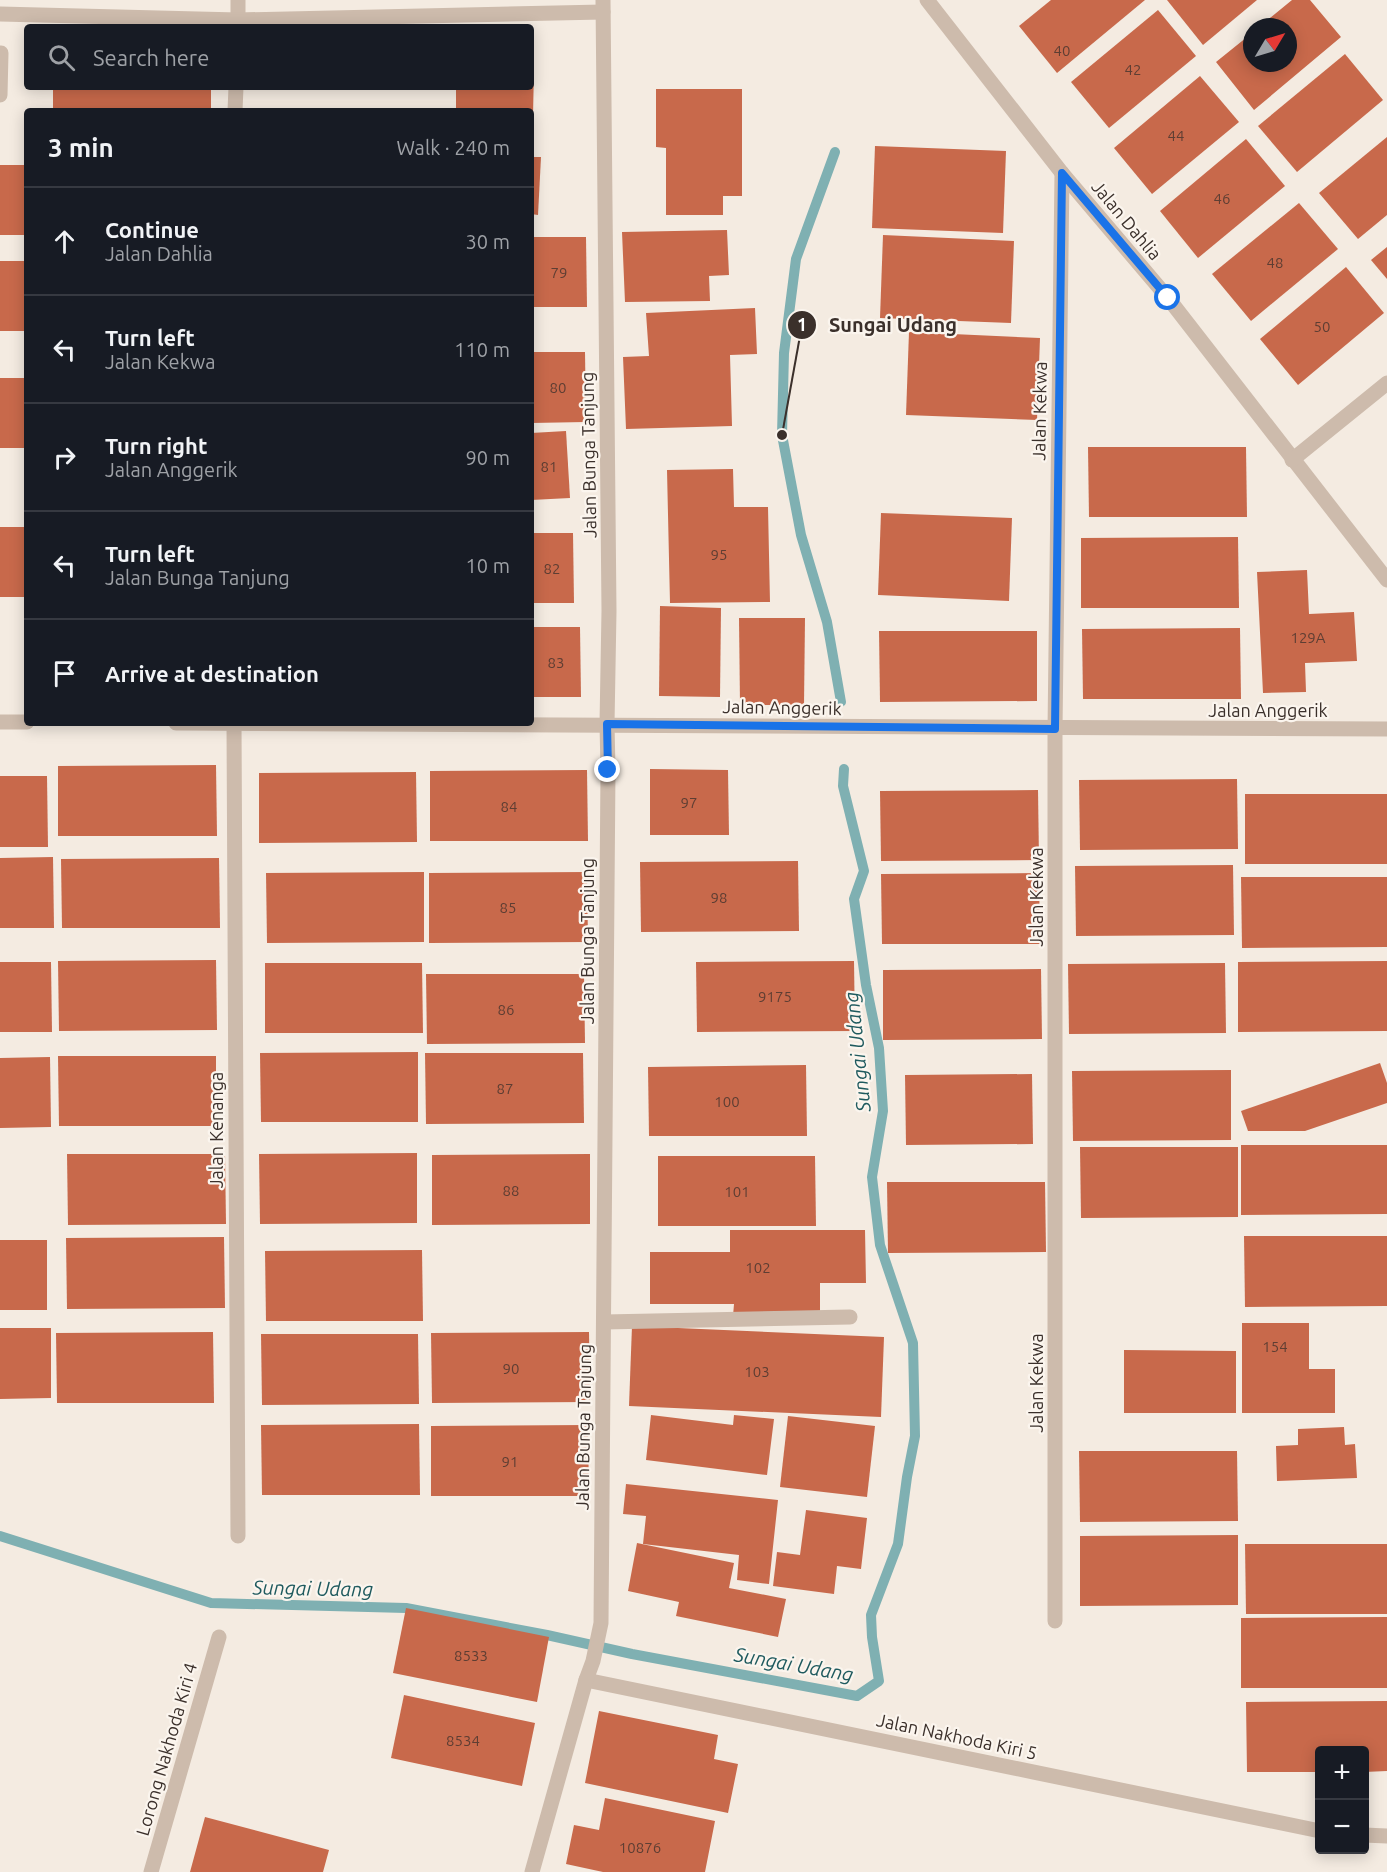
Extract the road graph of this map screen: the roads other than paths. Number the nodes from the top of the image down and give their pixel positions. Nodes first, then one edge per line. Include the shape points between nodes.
1 (238, 0) edge
2 (927, 0) edge
3 (603, 6) edge
4 (0, 14) edge
5 (238, 23) edge
6 (1, 53) edge
7 (236, 90) edge
8 (0, 95) edge
9 (235, 108) edge
10 (1062, 173) junction
11 (1387, 384) edge
12 (1292, 460) junction
13 (1387, 580) edge
14 (0, 722) edge
15 (24, 722) edge
16 (534, 724) edge
17 (607, 724) junction
18 (234, 726) edge
19 (1055, 729) junction
20 (1387, 729) edge
21 (850, 1317) dead end
22 (604, 1322) junction
23 (238, 1536) dead end
24 (1055, 1621) dead end
25 (219, 1637) dead end
26 (586, 1680) junction
27 (1315, 1830) edge
28 (1369, 1835) edge
29 (1387, 1836) edge
30 (151, 1872) edge
31 (532, 1872) edge

1 - 5 street
2 - 10 street, Jalan Dahlia
3 - 5 street
3 - 17 street, Jalan Bunga Tanjung
4 - 5 street
6 - 8 street
7 - 9 street
10 - 12 street, Jalan Dahlia via 1168,298
10 - 19 street, Jalan Kekwa
11 - 12 street
12 - 13 street, Jalan Dahlia
14 - 15 street
16 - 17 street, Jalan Anggerik
17 - 19 street, Jalan Anggerik
17 - 22 street, Jalan Bunga Tanjung
18 - 23 street, Jalan Kenanga
19 - 20 street, Jalan Anggerik
19 - 24 street, Jalan Kekwa
21 - 22 street
22 - 26 street, Jalan Bunga Tanjung via 601,1623
25 - 30 street, Lorong Nakhoda Kiri 4
26 - 27 street, Jalan Nakhoda Kiri 5
26 - 31 street, Jalan Bunga Tanjung
28 - 29 street

